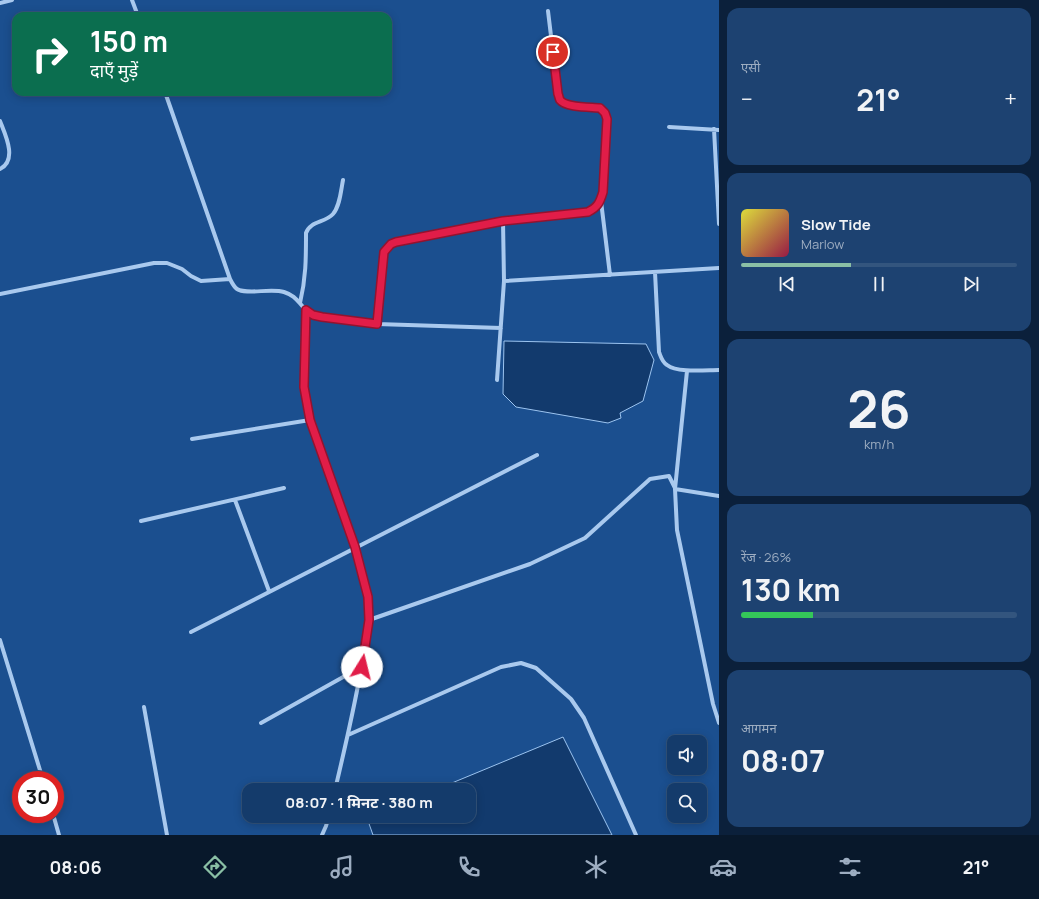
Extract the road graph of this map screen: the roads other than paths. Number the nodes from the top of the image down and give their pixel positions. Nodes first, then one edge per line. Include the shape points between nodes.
1 (12, 0) edge
2 (132, 0) edge
3 (0, 3) edge
4 (548, 11) dead end
5 (136, 12) edge
6 (166, 96) edge
7 (0, 121) edge
8 (669, 127) dead end
9 (717, 130) edge
10 (0, 169) edge
11 (343, 180) dead end
12 (601, 201) junction
13 (503, 221) junction
14 (719, 224) edge
15 (719, 268) edge
16 (655, 272) junction
17 (610, 275) junction
18 (230, 279) junction
19 (504, 281) junction
20 (0, 294) edge
21 (300, 303) junction
22 (306, 310) junction
23 (377, 324) junction
24 (501, 328) junction
25 (719, 370) edge
26 (688, 371) junction
27 (497, 380) dead end
28 (310, 420) junction
29 (192, 439) dead end
30 (537, 455) dead end
31 (284, 488) dead end
32 (675, 489) junction
33 (719, 496) edge
34 (235, 500) junction
35 (141, 522) dead end
36 (355, 547) junction
37 (269, 591) junction
38 (369, 620) junction
39 (191, 632) dead end
40 (0, 640) edge
41 (1, 646) edge
42 (362, 667) junction
43 (144, 707) dead end
44 (261, 723) dead end
45 (719, 723) edge
46 (348, 735) junction
47 (39, 771) edge
48 (337, 783) edge
49 (56, 823) edge
50 (327, 823) edge
51 (59, 835) edge
52 (167, 835) edge
53 (322, 835) edge
54 (636, 835) edge

1 - 3 street
2 - 5 street
4 - 12 street via 560,100 570,105 600,108 607,119
6 - 18 street
7 - 10 street via 9,146 8,159
8 - 9 street
9 - 14 street
11 - 21 street via 334,214 307,229 305,282
12 - 13 street via 596,208 588,212
12 - 17 street
13 - 19 street
13 - 23 street via 391,244 384,252
15 - 16 street
16 - 17 street
16 - 26 street via 659,352 662,361 668,366
17 - 19 street
18 - 20 street via 201,281 167,263 154,263
18 - 21 street via 238,290 283,292 294,296
19 - 24 street
21 - 22 street
22 - 23 street via 322,317
22 - 28 street via 304,387
23 - 24 street
24 - 27 street
25 - 26 street
26 - 32 street
28 - 29 street
28 - 36 street
30 - 36 street
31 - 34 street
32 - 33 street
32 - 38 street via 669,476 650,479 585,538 530,564
32 - 45 street via 677,530
34 - 35 street
34 - 37 street
36 - 37 street
36 - 38 street via 368,597
37 - 39 street
38 - 42 street
40 - 41 street
41 - 47 street
42 - 44 street
42 - 46 street
43 - 52 street
46 - 48 street
46 - 54 street via 501,667 521,663 536,668 571,699 584,718
49 - 51 street
50 - 53 street

